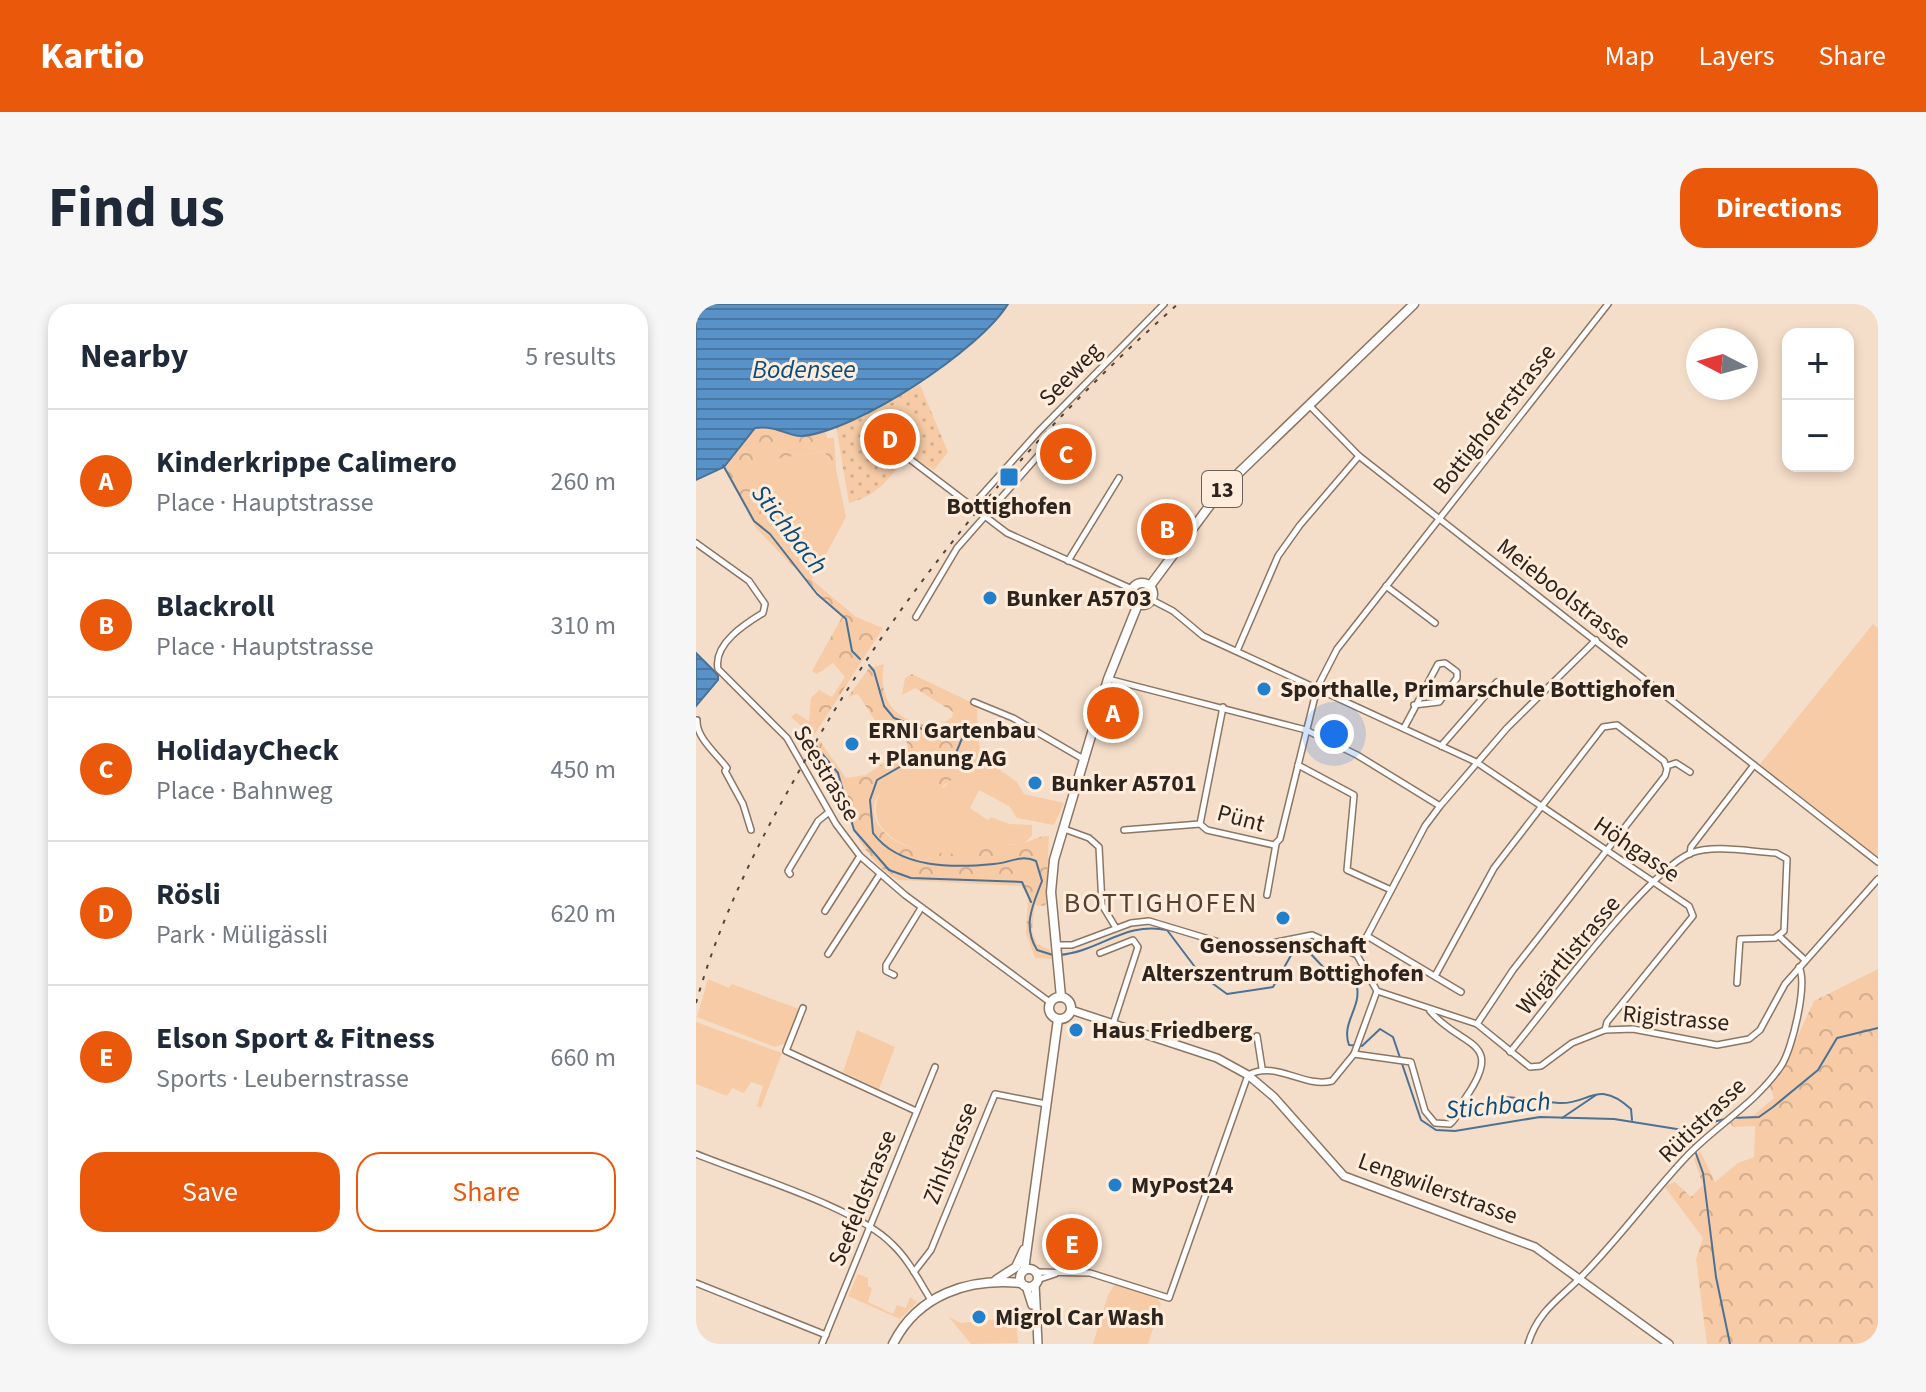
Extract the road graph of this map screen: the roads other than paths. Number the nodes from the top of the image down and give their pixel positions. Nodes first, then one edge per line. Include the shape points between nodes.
1 (1164, 304) edge
2 (1414, 304) edge
3 (1608, 304) edge
4 (1310, 406) junction
5 (1060, 431) dead end
6 (1359, 456) junction
7 (907, 457) dead end
8 (1119, 478) dead end
9 (972, 506) junction
10 (984, 515) junction
11 (1439, 519) junction
12 (696, 543) edge
13 (1068, 561) junction
14 (1150, 586) junction
15 (1386, 586) junction
16 (1132, 589) junction
17 (1152, 600) junction
18 (1138, 604) junction
19 (916, 617) dead end
20 (1435, 623) dead end
21 (1596, 640) junction
22 (1237, 651) junction
23 (1108, 679) junction
24 (1497, 682) dead end
25 (1317, 688) junction
26 (974, 702) dead end
27 (1414, 705) junction
28 (1223, 707) junction
29 (697, 720) edge
30 (1404, 728) junction
31 (1306, 730) junction
32 (1441, 746) junction
33 (1086, 760) junction
34 (1476, 762) junction
35 (1298, 765) junction
36 (1754, 765) junction
37 (1667, 766) junction
38 (1690, 772) dead end
39 (1073, 803) junction
40 (1440, 806) junction
41 (1541, 806) junction
42 (829, 812) junction
43 (1200, 824) junction
44 (751, 830) dead end
45 (1067, 830) junction
46 (1124, 830) dead end
47 (1276, 844) junction
48 (1607, 850) junction
49 (1690, 854) junction
50 (860, 856) junction
51 (1878, 862) edge
52 (790, 874) dead end
53 (880, 874) junction
54 (1878, 879) edge
55 (1653, 881) junction
56 (1391, 890) junction
57 (1267, 895) dead end
58 (921, 908) junction
59 (1053, 908) junction
60 (825, 911) dead end
61 (1116, 928) junction
62 (1367, 936) junction
63 (1779, 936) junction
64 (1057, 951) junction
65 (1100, 953) dead end
66 (828, 954) dead end
67 (1357, 955) junction
68 (1805, 960) junction
69 (1799, 967) junction
70 (894, 975) dead end
71 (1435, 976) junction
72 (1737, 983) dead end
73 (1377, 991) junction
74 (1461, 992) dead end
75 (1061, 997) junction
76 (1051, 1003) junction
77 (803, 1008) dead end
78 (1071, 1010) junction
79 (1430, 1010) junction
80 (1058, 1019) junction
81 (1477, 1024) junction
82 (1112, 1025) junction
83 (1605, 1030) junction
84 (1257, 1036) dead end
85 (1355, 1052) junction
86 (1510, 1052) junction
87 (935, 1067) dead end
88 (1262, 1068) junction
89 (1248, 1075) junction
90 (1046, 1104) junction
91 (916, 1111) junction
92 (696, 1154) edge
93 (869, 1226) junction
94 (1029, 1236) junction
95 (914, 1272) junction
96 (1029, 1277) junction
97 (1580, 1278) junction
98 (998, 1281) junction
99 (696, 1283) edge
100 (931, 1300) junction
101 (826, 1335) junction
102 (822, 1344) edge
103 (893, 1344) edge
104 (1038, 1344) edge
105 (1528, 1344) edge
106 (1669, 1344) edge

1 - 9 street, Seeweg
2 - 4 main road, 13
3 - 11 street, Bottighoferstrasse
4 - 6 street, Meieboolstrasse
4 - 14 main road, 13 via 1222,489
5 - 10 street
6 - 11 street, Meieboolstrasse
6 - 22 street via 1278,556
7 - 9 street
8 - 13 street
9 - 10 street
10 - 13 street via 1007,533
10 - 19 street via 957,548
11 - 15 street, Bottighoferstrasse
11 - 21 street, Meieboolstrasse
12 - 42 street, Seestrasse via 749,581 766,607 728,641 717,658 718,669 787,738
13 - 16 street
14 - 16 main road via 1141,583
14 - 17 main road
15 - 20 street
15 - 25 street, Pünt via 1337,649
16 - 18 main road
17 - 18 main road
17 - 22 street, Höhgasse via 1200,634
18 - 23 main road
21 - 34 street
21 - 36 street, Meieboolstrasse
22 - 25 street, Höhgasse
23 - 28 street
23 - 33 main road
24 - 32 street
25 - 30 street, Höhgasse
25 - 31 street, Pünt
26 - 33 street
27 - 27 street via 1438,664 1456,670 1457,678 1437,703
27 - 30 street
28 - 31 street
28 - 43 street, Pünt
29 - 44 street via 705,742 727,768
30 - 32 street, Höhgasse
31 - 35 street, Pünt
31 - 40 street
32 - 34 street, Höhgasse
33 - 39 main road
34 - 40 street
34 - 41 street, Höhgasse
35 - 47 street, Pünt
35 - 56 street via 1354,795 1347,870
36 - 49 street
36 - 51 street, Meieboolstrasse
37 - 38 street via 1676,763
37 - 41 street via 1617,725 1608,724
37 - 48 street via 1665,776
39 - 45 main road
39 - 59 main road via 1054,860
40 - 56 street
41 - 48 street, Höhgasse
41 - 71 street via 1494,868
42 - 50 street, Seestrasse
42 - 52 street via 818,821
43 - 46 street
43 - 47 street, Pünt via 1207,830
45 - 59 main road
45 - 61 street via 1099,847 1102,905
47 - 57 street
48 - 55 street, Höhgasse
48 - 81 street
49 - 55 street, Wigärtlistrasse
49 - 63 street via 1713,850 1784,857 1785,929
50 - 53 street, Seestrasse
50 - 60 street
53 - 58 street, Seestrasse
53 - 66 street
54 - 68 street, Rigistrasse
55 - 83 street, Höhgasse via 1689,906 1693,916
55 - 86 street, Wigärtlistrasse
56 - 62 street
58 - 70 street via 886,965
58 - 76 street, Seestrasse
59 - 64 main road
61 - 64 street
61 - 67 street via 1155,921 1247,949 1312,935
62 - 67 street
62 - 71 street
63 - 68 street
63 - 72 street via 1740,939
64 - 75 main road
65 - 82 street via 1127,940 1138,947
67 - 73 street
68 - 69 street, Rigistrasse
69 - 83 street, Rigistrasse via 1760,1030 1743,1042 1717,1045 1633,1029
69 - 97 street, Rütistrasse via 1800,992 1788,1052 1776,1073 1693,1150
71 - 74 street
73 - 79 street, Rigistrasse
73 - 85 street
75 - 76 main road
75 - 78 main road
76 - 80 main road via 1050,1011
77 - 91 street via 786,1051
78 - 80 main road
78 - 82 street, Lengwilerstrasse
79 - 81 street, Rigistrasse
79 - 85 street via 1481,1056 1481,1076 1450,1124 1430,1118 1412,1064
80 - 90 main road
81 - 86 street, Rigistrasse
82 - 89 street, Lengwilerstrasse via 1217,1058
83 - 86 street, Rigistrasse via 1572,1043 1538,1067 1526,1066
84 - 88 street
85 - 88 street via 1334,1079 1325,1082
87 - 91 street, Seefeldstrasse
88 - 89 street
89 - 96 street via 1169,1298 1110,1276 1060,1272
89 - 97 street, Lengwilerstrasse via 1344,1176 1520,1240
90 - 94 main road
90 - 95 street, Zihlstrasse via 995,1094 931,1250
91 - 93 street, Seefeldstrasse
92 - 93 street
93 - 95 street
93 - 101 street, Seefeldstrasse
94 - 96 main road
94 - 98 main road via 1019,1263
95 - 100 street
96 - 98 main road
96 - 104 street
97 - 105 street, Rütistrasse via 1547,1306
97 - 106 street, Lengwilerstrasse
98 - 100 main road via 958,1287
99 - 101 street
100 - 103 main road
101 - 102 street, Seefeldstrasse

